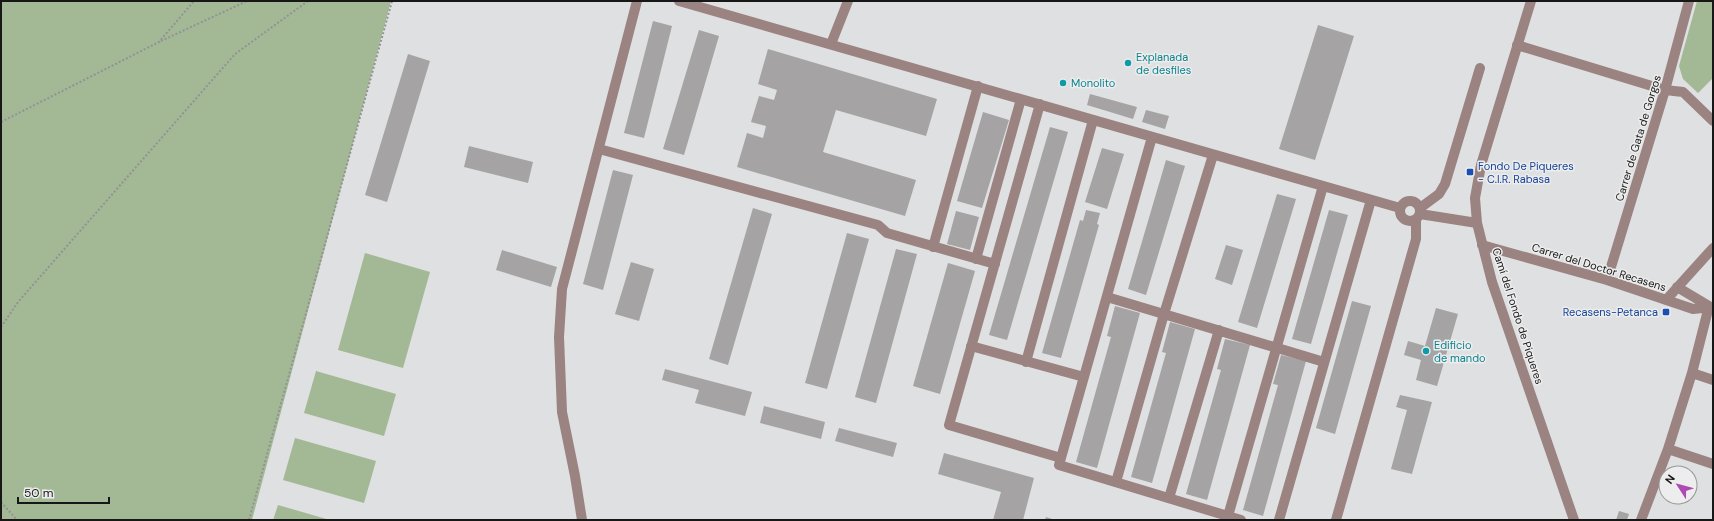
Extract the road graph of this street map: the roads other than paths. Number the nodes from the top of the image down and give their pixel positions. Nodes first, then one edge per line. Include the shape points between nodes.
1 (637, 1) edge
2 (679, 1) edge
3 (848, 1) edge
4 (1531, 1) edge
5 (1689, 1) edge
6 (831, 44) junction
7 (1517, 45) junction
8 (1480, 68) dead end
9 (978, 86) junction
10 (1665, 90) junction
11 (1021, 99) junction
12 (1040, 104) junction
13 (1093, 120) junction
14 (1713, 121) edge
15 (1152, 137) junction
16 (599, 149) junction
17 (1213, 155) junction
18 (1324, 186) junction
19 (1371, 200) junction
20 (1400, 208) junction
21 (1419, 214) junction
22 (1476, 223) junction
23 (1482, 245) junction
24 (933, 247) junction
25 (1713, 248) edge
26 (976, 259) junction
27 (995, 264) junction
28 (1607, 280) junction
29 (1677, 287) junction
30 (1107, 297) junction
31 (1666, 300) junction
32 (1711, 306) edge
33 (1164, 314) junction
34 (1219, 330) junction
35 (971, 346) junction
36 (1277, 347) junction
37 (1026, 362) junction
38 (1324, 362) junction
39 (1692, 373) junction
40 (1084, 377) junction
41 (1713, 380) edge
42 (1668, 449) junction
43 (1061, 458) junction
44 (1713, 464) edge
45 (1116, 482) junction
46 (1169, 498) junction
47 (1228, 516) junction
48 (1643, 519) edge
49 (582, 520) edge
50 (1241, 520) edge
51 (1279, 520) edge
52 (1336, 520) edge
53 (1574, 520) edge

1 - 16 street
2 - 6 street
3 - 6 street
4 - 7 street, Camí del Fondo de Piqueres
5 - 10 street, Carrer de Gata de Gorgos
6 - 9 street
7 - 10 street
7 - 22 street, Camí del Fondo de Piqueres via 1481,165 1476,198
8 - 21 street via 1446,184
9 - 11 street
9 - 24 street
10 - 14 street via 1683,92
10 - 28 street, Carrer de Gata de Gorgos
11 - 12 street
11 - 26 street
12 - 13 street
12 - 27 street
13 - 15 street
13 - 37 street
15 - 17 street
15 - 30 street
16 - 24 street via 878,225 887,233
16 - 49 street via 562,289 559,337 562,412
17 - 18 street
17 - 33 street
18 - 19 street
18 - 36 street
19 - 20 street
19 - 38 street
20 - 21 street via 1403,218 1409,221
20 - 21 street via 1403,204 1415,202
21 - 22 street
21 - 52 street via 1416,240
22 - 23 street, Camí del Fondo de Piqueres
23 - 28 street, Carrer del Doctor Recasens
23 - 53 street, Camí del Fondo de Piqueres via 1492,282
24 - 26 street
25 - 29 street
26 - 27 street
27 - 35 street
28 - 31 street, Carrer del Doctor Recasens
29 - 31 street
29 - 32 street, Carrer del Doctor Recasens
30 - 33 street
30 - 40 street
31 - 32 street, Carrer del Doctor Recasens via 1693,309
32 - 39 street
33 - 34 street
33 - 45 street
34 - 36 street
34 - 46 street
35 - 37 street
35 - 43 street via 949,425
36 - 38 street
36 - 47 street
37 - 40 street
38 - 51 street
39 - 41 street
39 - 42 street
40 - 43 street
42 - 44 street
42 - 48 street
43 - 45 street via 1059,465
45 - 46 street
46 - 47 street
47 - 50 street

